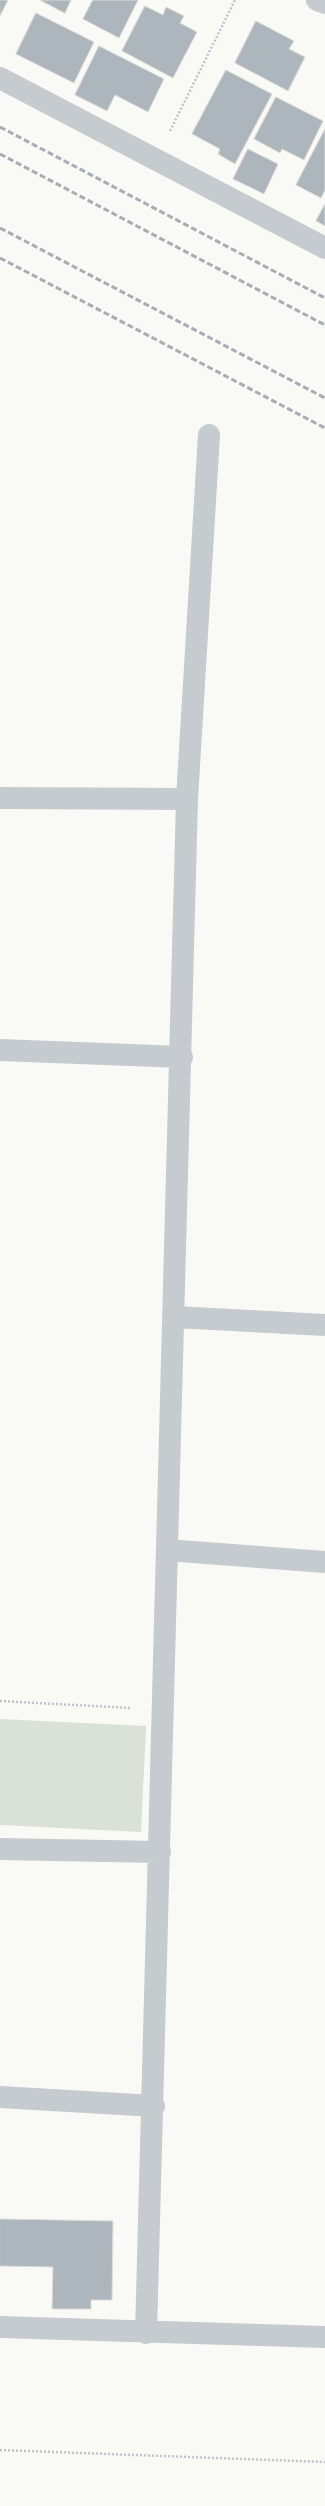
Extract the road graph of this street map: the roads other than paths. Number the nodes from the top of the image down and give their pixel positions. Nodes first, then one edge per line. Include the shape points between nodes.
1 (317, 0) edge
2 (325, 3) edge
3 (0, 78) edge
4 (325, 248) edge
5 (209, 435) dead end
6 (0, 798) edge
7 (187, 799) junction
8 (0, 1050) edge
9 (182, 1057) junction
10 (175, 1316) junction
11 (325, 1325) edge
12 (167, 1550) junction
13 (325, 1562) edge
14 (0, 1849) edge
15 (160, 1852) junction
16 (0, 2097) edge
17 (154, 2106) junction
18 (0, 2327) edge
19 (146, 2333) junction
20 (325, 2337) edge

1 - 2 street
3 - 4 street
5 - 7 street
6 - 7 street
7 - 9 street
8 - 9 street
9 - 10 street
10 - 11 street
10 - 12 street
12 - 13 street
12 - 15 street
14 - 15 street
15 - 17 street
16 - 17 street
17 - 19 street
18 - 19 street
19 - 20 street

